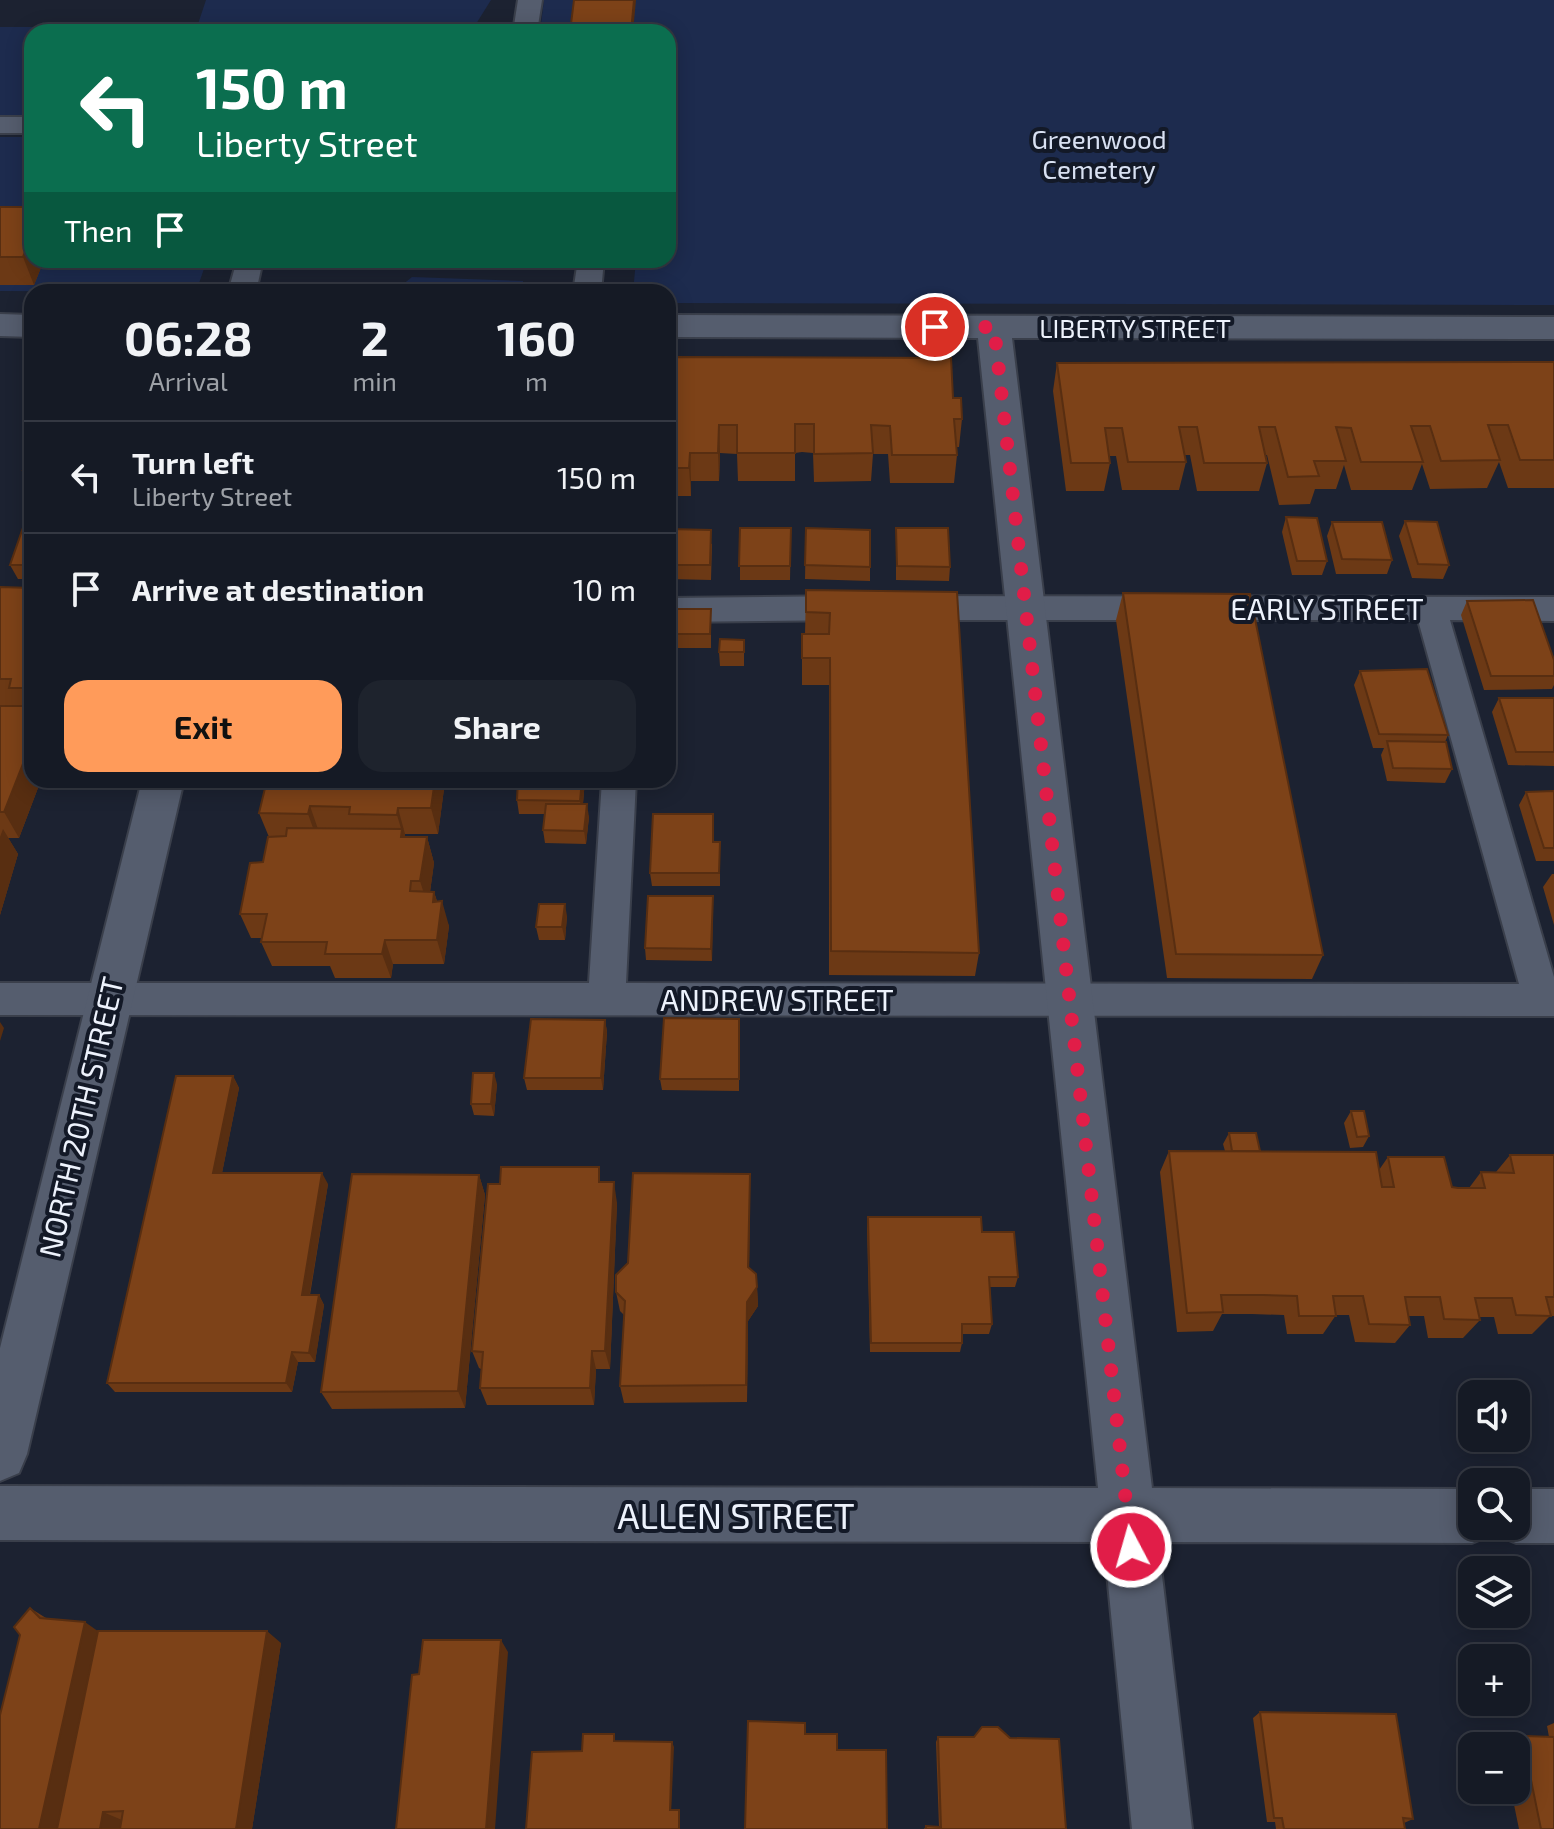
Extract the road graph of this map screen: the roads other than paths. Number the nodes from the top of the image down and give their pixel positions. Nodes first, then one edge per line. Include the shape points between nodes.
1 (530, 0) edge
2 (526, 24) edge
3 (0, 125) edge
4 (24, 125) edge
5 (0, 325) edge
6 (24, 326) edge
7 (676, 326) edge
8 (994, 327) junction
9 (1554, 328) edge
10 (1028, 606) junction
11 (1431, 609) junction
12 (1554, 609) edge
13 (676, 610) edge
14 (161, 788) edge
15 (619, 788) edge
16 (0, 999) edge
17 (108, 999) junction
18 (607, 999) junction
19 (1072, 999) junction
20 (1548, 1000) edge
21 (0, 1454) edge
22 (0, 1513) edge
23 (1128, 1515) junction
24 (1458, 1516) edge
25 (1530, 1516) edge
26 (1554, 1516) edge
27 (1162, 1829) edge

1 - 2 lane
3 - 4 lane
5 - 6 street
7 - 8 street, LIBERTY STREET
8 - 9 street, LIBERTY STREET
8 - 10 street
10 - 11 lane, EARLY STREET
10 - 13 lane, EARLY STREET
10 - 19 street
11 - 12 lane, EARLY STREET
11 - 20 lane
14 - 17 street, NORTH 20TH STREET
15 - 18 lane
16 - 17 lane, ANDREW STREET
17 - 18 lane, ANDREW STREET
17 - 21 street, NORTH 20TH STREET
18 - 19 lane, ANDREW STREET
19 - 20 lane, ANDREW STREET
19 - 23 street
22 - 23 street, ALLEN STREET
23 - 24 street, ALLEN STREET
23 - 27 street
25 - 26 street

